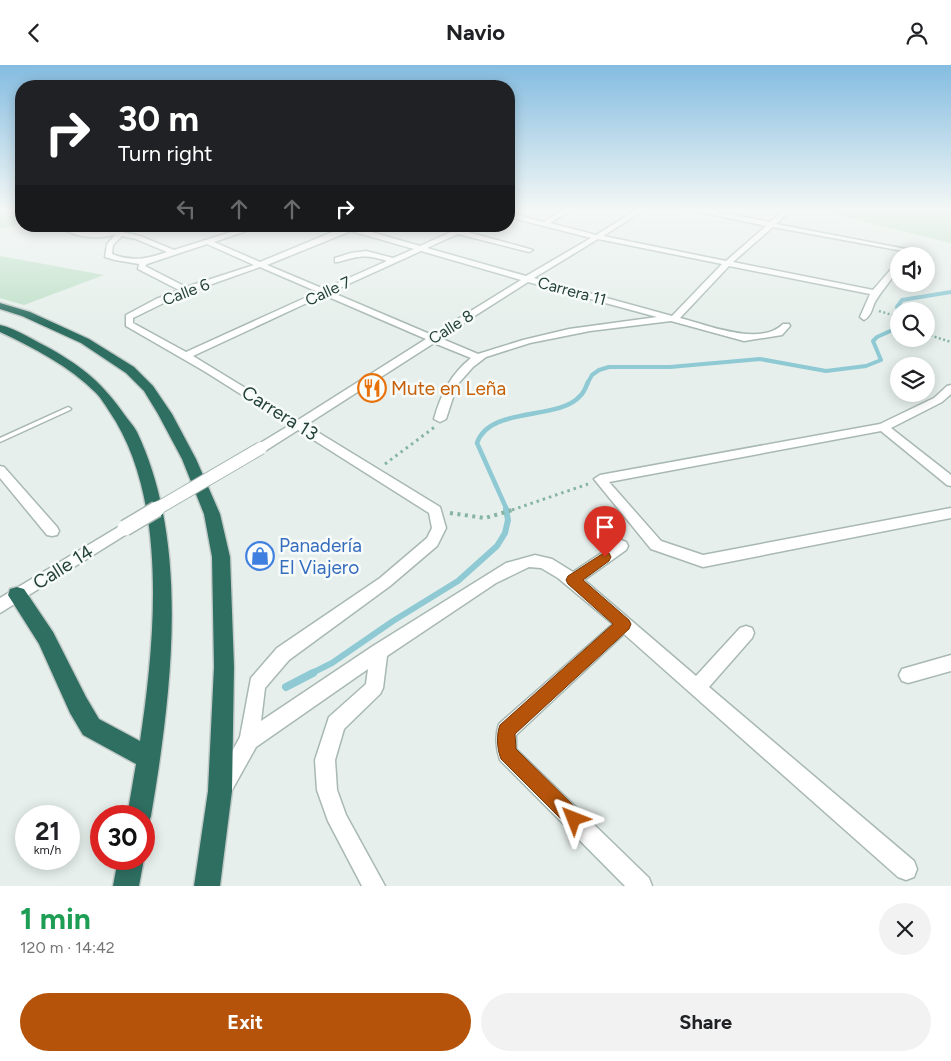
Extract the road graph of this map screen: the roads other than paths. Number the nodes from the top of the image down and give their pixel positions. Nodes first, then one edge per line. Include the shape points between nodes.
1 (109, 247) edge
2 (160, 247) edge
3 (190, 247) edge
4 (219, 247) edge
5 (301, 247) edge
6 (518, 247) edge
7 (580, 247) edge
8 (649, 247) edge
9 (746, 247) edge
10 (877, 247) edge
11 (422, 248) joint
12 (529, 250) dead end
13 (890, 250) edge
14 (172, 253) junction
15 (338, 260) dead end
16 (392, 261) junction
17 (144, 262) junction
18 (728, 263) junction
19 (259, 265) junction
20 (890, 274) edge
21 (527, 279) junction
22 (186, 290) junction
23 (326, 292) junction
24 (875, 293) junction
25 (0, 306) edge
26 (129, 317) joint
27 (864, 317) dead end
28 (676, 318) junction
29 (786, 326) dead end
30 (0, 327) edge
31 (433, 339) junction
32 (187, 355) junction
33 (478, 357) junction
34 (951, 388) edge
35 (68, 409) dead end
36 (440, 419) road end
37 (299, 424) junction
38 (883, 427) junction
39 (0, 440) edge
40 (261, 448) joint
41 (0, 470) edge
42 (951, 481) edge
43 (951, 513) edge
44 (52, 531) dead end
45 (621, 546) dead end
46 (573, 580) junction
47 (9, 601) edge
48 (624, 624) junction
49 (746, 633) dead end
50 (378, 651) junction
51 (951, 663) edge
52 (908, 675) dead end
53 (696, 688) junction
54 (249, 740) junction
55 (150, 759) junction
56 (220, 791) junction
57 (142, 805) edge
58 (906, 869) dead end
59 (129, 870) edge
60 (126, 886) edge
61 (207, 886) edge
62 (374, 886) edge
63 (641, 886) edge

1 - 17 street via 108,255 114,258
2 - 14 street
3 - 14 street
4 - 19 street
5 - 19 street, Calle 6
6 - 12 street
7 - 21 street, Calle 8
8 - 18 street
9 - 18 street
10 - 13 street
11 - 16 street, Calle 7
11 - 21 street, Carrera 11
14 - 17 street
15 - 16 street via 365,252
16 - 23 street, Calle 7
17 - 22 street via 141,267
18 - 24 street
18 - 28 street
19 - 22 street, Calle 6
19 - 23 street
20 - 24 street
21 - 28 street, Carrera 11
21 - 31 street, Calle 8
22 - 26 street, Calle 6
23 - 31 street
23 - 32 street, Calle 7
24 - 27 street
25 - 56 highway via 86,341 130,370 149,389 190,459 212,514 221,557 224,667
26 - 32 street, Carrera 13 via 129,325
28 - 29 street, Carrera 11 via 744,338 779,333
28 - 33 street via 588,327 532,339
30 - 55 highway via 47,350 102,393 120,415 141,455 159,532 162,591 159,681
31 - 33 street
31 - 37 street, Calle 8
32 - 37 street, Carrera 13
33 - 36 street via 459,375 446,395
34 - 38 street via 938,400
35 - 39 lane
37 - 40 street, Calle 8
37 - 54 street, Carrera 13 via 435,510 439,528 432,542 385,582 283,654 257,684
38 - 42 street
38 - 43 street via 600,479 656,545 703,561
40 - 47 street, Calle 14, bridge
41 - 44 street
45 - 46 street
46 - 48 street
46 - 50 street via 544,563 521,562
47 - 55 highway via 46,638 92,727
48 - 53 street
48 - 63 street via 506,731 507,753
49 - 53 street
50 - 54 street
50 - 62 street via 374,689 336,724 325,760 327,791 338,821
51 - 52 street
53 - 58 street
54 - 56 street
55 - 57 highway
56 - 61 highway
59 - 60 highway

